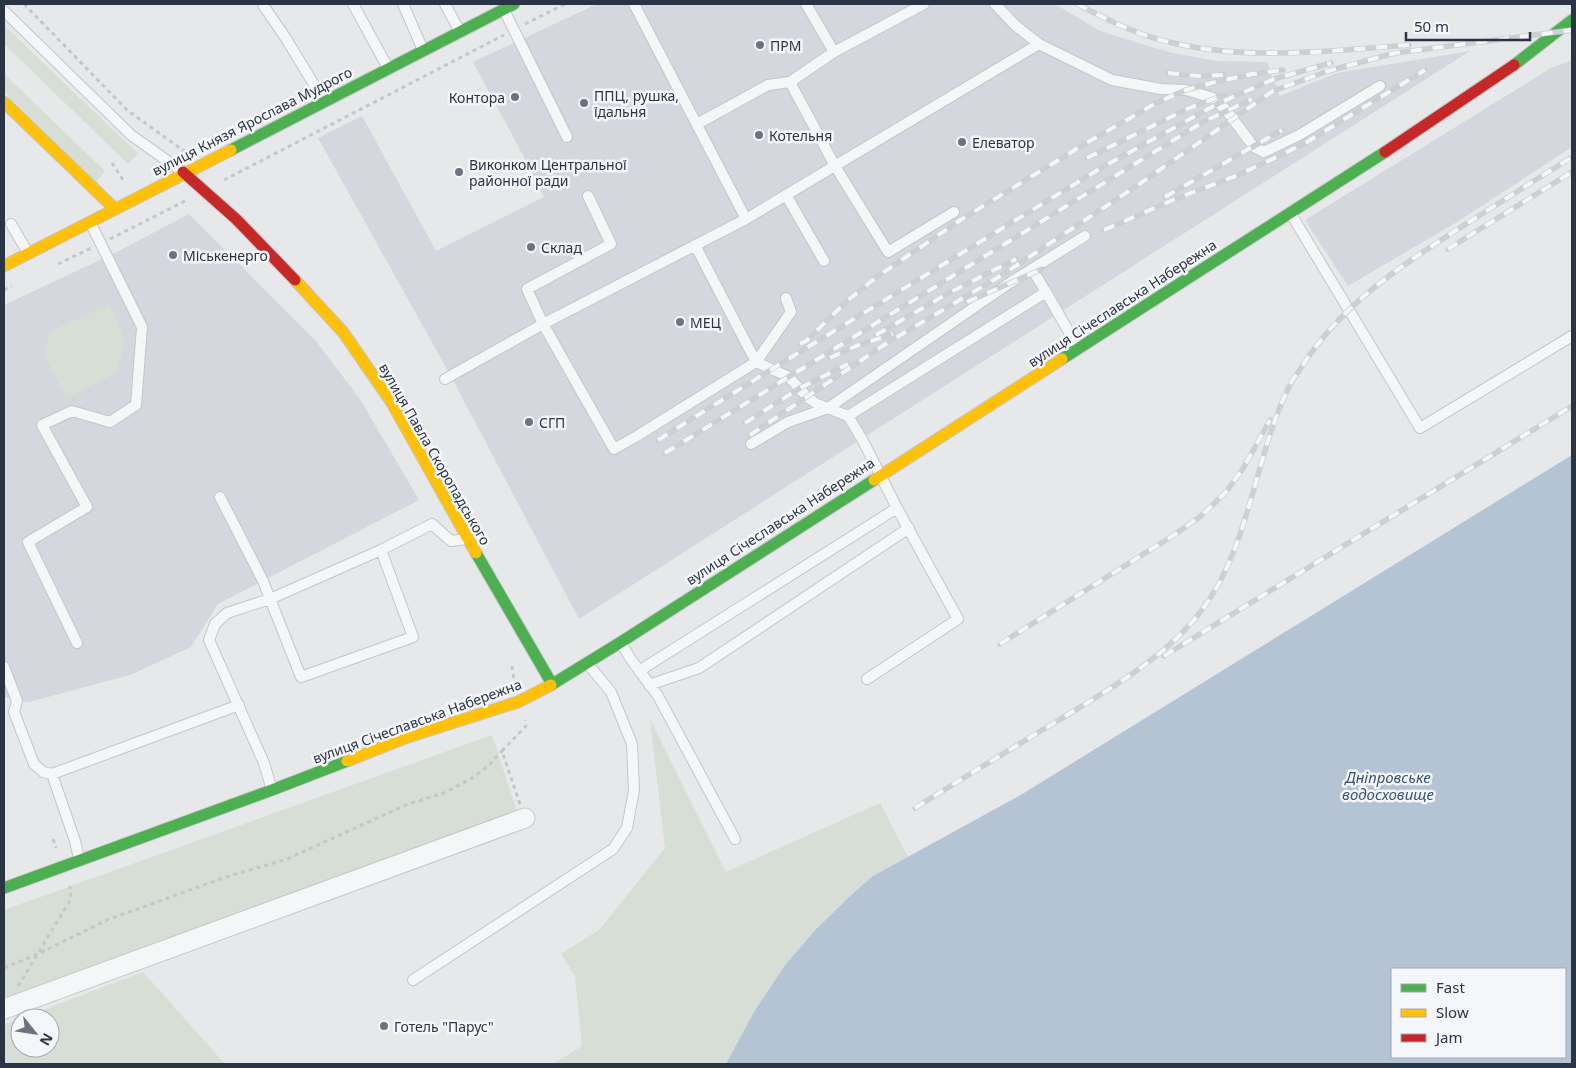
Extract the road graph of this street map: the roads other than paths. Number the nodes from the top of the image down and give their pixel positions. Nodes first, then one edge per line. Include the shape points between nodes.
1 (353, 4) edge
2 (403, 4) edge
3 (445, 4) edge
4 (634, 4) edge
5 (806, 4) edge
6 (924, 4) edge
7 (995, 4) edge
8 (262, 5) dead end
9 (508, 6) edge
10 (4, 11) edge
11 (1572, 20) edge
12 (460, 31) junction
13 (1039, 44) junction
14 (424, 50) junction
15 (834, 52) junction
16 (1548, 52) dead end
17 (1515, 64) junction
18 (388, 68) junction
19 (790, 82) junction
20 (1380, 86) dead end
21 (324, 101) junction
22 (4, 102) edge
23 (697, 124) junction
24 (567, 137) dead end
25 (835, 166) junction
26 (183, 172) junction
27 (786, 195) junction
28 (588, 196) dead end
29 (114, 208) junction
30 (954, 212) dead end
31 (1290, 213) junction
32 (746, 219) junction
33 (90, 221) junction
34 (11, 224) dead end
35 (1085, 236) dead end
36 (695, 245) junction
37 (28, 253) junction
38 (824, 261) dead end
39 (4, 266) edge
40 (1032, 269) junction
41 (1046, 292) junction
42 (786, 298) dead end
43 (543, 324) junction
44 (1572, 336) edge
45 (1078, 349) junction
46 (756, 362) junction
47 (445, 379) dead end
48 (828, 408) junction
49 (848, 416) junction
50 (751, 444) dead end
51 (880, 475) junction
52 (220, 497) dead end
53 (897, 508) junction
54 (909, 528) junction
55 (468, 539) junction
56 (381, 550) junction
57 (270, 599) junction
58 (621, 642) junction
59 (77, 643) dead end
60 (587, 662) junction
61 (4, 667) edge
62 (639, 671) junction
63 (867, 679) dead end
64 (552, 684) junction
65 (650, 685) junction
66 (239, 705) junction
67 (52, 774) junction
68 (272, 790) junction
69 (525, 818) road end
70 (735, 838) dead end
71 (79, 860) junction
72 (4, 888) edge
73 (412, 980) dead end
74 (4, 1009) edge

1 - 18 lane
2 - 14 lane
3 - 12 lane
4 - 23 lane
5 - 15 lane
6 - 15 lane
7 - 13 lane
8 - 21 lane
9 - 12 main road, вулиця Князя Ярослава Мудрого
9 - 24 lane via 514,30
10 - 26 lane via 131,135
11 - 17 main road, вулиця Січеславська Набережна
12 - 14 main road, вулиця Князя Ярослава Мудрого
13 - 20 lane via 1112,80 1186,90 1213,98 1254,147 1264,152 1301,134
13 - 25 lane
14 - 18 main road, вулиця Князя Ярослава Мудрого
15 - 19 lane
16 - 17 main road, вулиця Січеславська Набережна
17 - 31 main road, вулиця Січеславська Набережна
18 - 21 main road, вулиця Князя Ярослава Мудрого
19 - 23 lane via 768,85
19 - 25 lane
21 - 26 main road, вулиця Князя Ярослава Мудрого
22 - 29 main road
23 - 32 lane
25 - 27 lane
25 - 30 lane via 888,252
26 - 29 main road, вулиця Князя Ярослава Мудрого
26 - 55 main road, вулиця Павла Скоропадського via 280,263 344,332 392,404
27 - 32 lane
27 - 38 lane
28 - 43 lane via 611,244 527,289
29 - 33 main road, вулиця Князя Ярослава Мудрого
31 - 44 lane via 1420,428
31 - 45 main road, вулиця Січеславська Набережна
32 - 36 lane
33 - 37 main road, вулиця Князя Ярослава Мудрого
33 - 59 lane via 142,327 136,405 110,422 72,411 42,425 87,507 28,542
34 - 37 lane
35 - 40 lane
36 - 43 lane
36 - 46 lane
37 - 39 main road, вулиця Князя Ярослава Мудрого
40 - 41 lane
40 - 48 lane
41 - 45 lane
41 - 49 lane
42 - 46 lane via 791,312
43 - 46 lane via 614,449
43 - 47 lane
45 - 51 main road, вулиця Січеславська Набережна
46 - 48 lane via 789,377 808,397
48 - 49 lane
48 - 50 lane via 788,422
49 - 51 lane
51 - 53 lane
51 - 58 main road, вулиця Січеславська Набережна
52 - 57 lane
53 - 54 lane
53 - 62 lane
54 - 63 lane via 958,619
54 - 65 lane via 699,668
55 - 56 lane via 451,541 432,524
55 - 64 main road, вулиця Павла Скоропадського
56 - 57 lane
56 - 57 lane via 413,637 301,677
57 - 66 lane via 227,613 215,624 209,640
58 - 60 main road, вулиця Січеславська Набережна
58 - 62 lane
60 - 64 main road, вулиця Січеславська Набережна
60 - 73 lane via 611,692 632,744 634,790 627,828 613,848
61 - 67 lane via 17,701 14,712 34,764 43,772
62 - 65 lane
64 - 68 main road, вулиця Січеславська Набережна via 518,702 408,737
65 - 70 lane
66 - 67 lane
66 - 68 lane
67 - 71 lane
68 - 71 main road, вулиця Січеславська Набережна
69 - 74 street
71 - 72 main road, вулиця Січеславська Набережна

